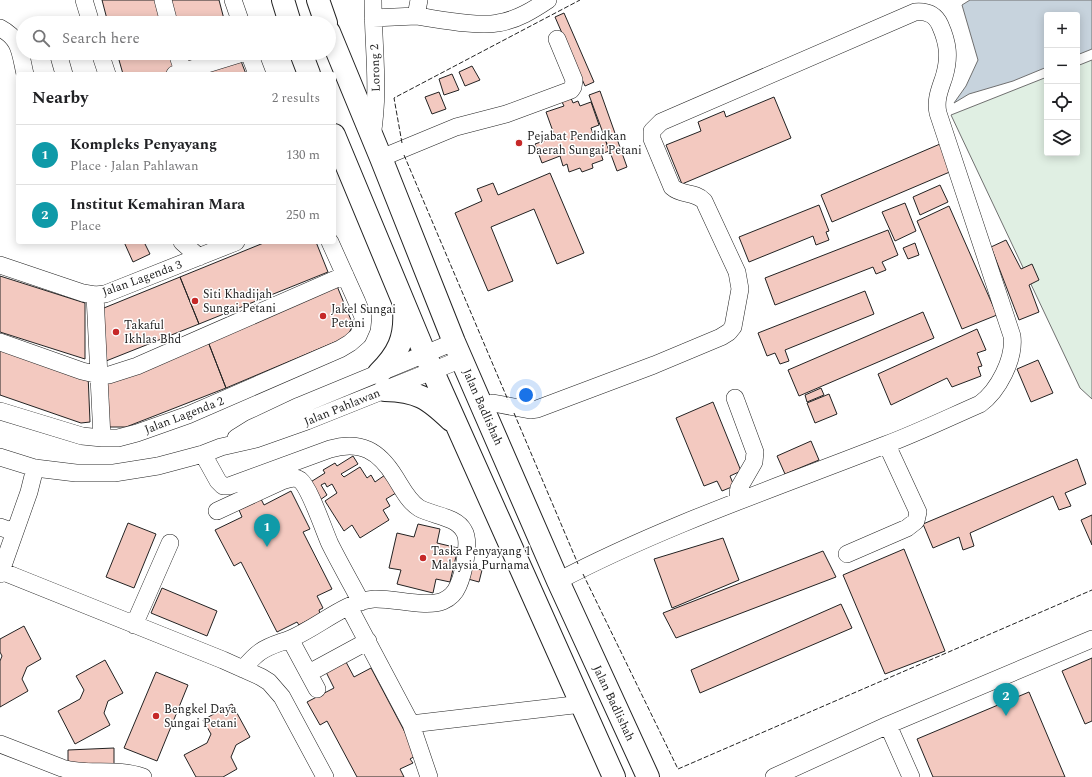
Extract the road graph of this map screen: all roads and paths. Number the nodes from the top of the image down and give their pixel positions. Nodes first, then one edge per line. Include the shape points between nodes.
1 (72, 0) edge
2 (163, 0) edge
3 (233, 0) edge
4 (283, 0) edge
5 (318, 0) edge
6 (373, 0) edge
7 (548, 0) edge
8 (418, 8) edge
9 (87, 11) edge
10 (167, 16) edge
11 (238, 16) edge
12 (288, 16) edge
13 (324, 16) edge
14 (373, 18) junction
15 (0, 28) edge
16 (557, 40) dead end
17 (16, 42) edge
18 (336, 49) edge
19 (22, 60) edge
20 (60, 60) edge
21 (102, 60) edge
22 (179, 60) edge
23 (221, 60) edge
24 (252, 60) edge
25 (304, 60) edge
26 (25, 72) edge
27 (63, 72) edge
28 (106, 72) edge
29 (181, 72) edge
30 (184, 72) edge
31 (256, 72) edge
32 (308, 72) edge
33 (372, 136) junction
34 (336, 141) edge
35 (381, 158) junction
36 (184, 244) edge
37 (231, 244) edge
38 (331, 244) edge
39 (199, 257) junction
40 (0, 265) edge
41 (344, 275) junction
42 (96, 295) junction
43 (404, 303) junction
44 (0, 342) edge
45 (458, 350) junction
46 (429, 362) junction
47 (99, 375) junction
48 (382, 381) junction
49 (735, 398) dead end
50 (483, 407) junction
51 (0, 411) edge
52 (458, 427) junction
53 (102, 438) junction
54 (887, 445) junction
55 (204, 454) junction
56 (0, 457) edge
57 (35, 468) junction
58 (739, 501) junction
59 (217, 512) dead end
60 (7, 529) edge
61 (170, 543) dead end
62 (847, 554) dead end
63 (1, 572) edge
64 (558, 581) junction
65 (355, 604) junction
66 (134, 624) junction
67 (290, 639) junction
68 (1092, 639) edge
69 (368, 641) junction
70 (243, 669) junction
71 (309, 673) junction
72 (317, 689) dead end
73 (582, 704) junction
74 (411, 724) junction
75 (888, 725) junction
76 (0, 744) edge
77 (143, 777) edge
78 (325, 777) edge
79 (429, 777) edge
80 (614, 777) edge
81 (648, 777) edge
82 (774, 777) edge
83 (911, 777) edge

1 - 9 street
2 - 10 street
3 - 11 street
4 - 12 main road
5 - 13 main road
6 - 14 street, Lorong 2
7 - 8 street via 512,20 498,24 480,24
8 - 14 street
14 - 33 street, Lorong 2 via 377,79
15 - 17 street
16 - 35 street via 574,80 574,87 571,90 506,114 456,127
18 - 33 main road, Jalan Badlishah
19 - 26 street
20 - 27 street
21 - 28 street
22 - 29 street
23 - 30 street
24 - 31 street
25 - 32 main road
33 - 35 main road, Jalan Badlishah
34 - 43 main road
35 - 45 main road, Jalan Badlishah
36 - 39 street
37 - 39 street, Jalan Lagenda 3
38 - 41 street
39 - 42 street, Jalan Lagenda 3 via 105,294
40 - 42 street, Jalan Lagenda 3
41 - 47 street via 137,366 109,375
41 - 53 street, Jalan Lagenda 2 via 363,316 358,336 350,343 188,415 137,433 118,438
42 - 47 street
43 - 46 main road
43 - 48 main road via 403,336
44 - 47 street
45 - 46 street, Jalan Pahlawan
45 - 50 main road, Jalan Badlishah
46 - 48 street, Jalan Pahlawan
46 - 52 main road
47 - 53 street
48 - 52 main road via 433,403
48 - 55 street, Jalan Pahlawan via 299,406
49 - 58 street via 755,452 754,462 739,488
50 - 54 street via 493,403 537,409 654,365 729,332 733,327 740,289 737,272 704,201 693,194 677,192 672,186 652,139 652,131 661,122 795,63 915,12 927,12 938,21 947,44 948,58 936,104 1013,344 1002,377 985,400
50 - 64 main road, Jalan Badlishah
51 - 53 street, Jalan Lagenda 2 via 82,436
52 - 73 main road
54 - 58 street
54 - 62 street via 918,512 916,521 907,528
55 - 57 street, Jalan Pahlawan via 158,466 114,473 76,473
55 - 65 street via 218,481 223,486 229,486 340,446 361,447 371,451 387,464 413,503 455,522 463,530 467,551 458,586 450,597 431,604 380,599
56 - 57 street, Jalan Pahlawan
57 - 60 street via 29,492
58 - 64 street via 633,545
59 - 65 street via 282,481 293,478 300,480 311,499
60 - 63 street
61 - 66 street
63 - 66 street
64 - 81 main road, Jalan Badlishah
65 - 67 street
65 - 69 street
66 - 70 street
67 - 70 street via 259,653
67 - 71 street
68 - 75 street
69 - 71 street
69 - 74 street
70 - 78 street via 261,677 282,697
71 - 72 street
73 - 74 street
73 - 80 main road
74 - 79 street
75 - 82 street
75 - 83 street
76 - 77 street via 72,771 107,771

